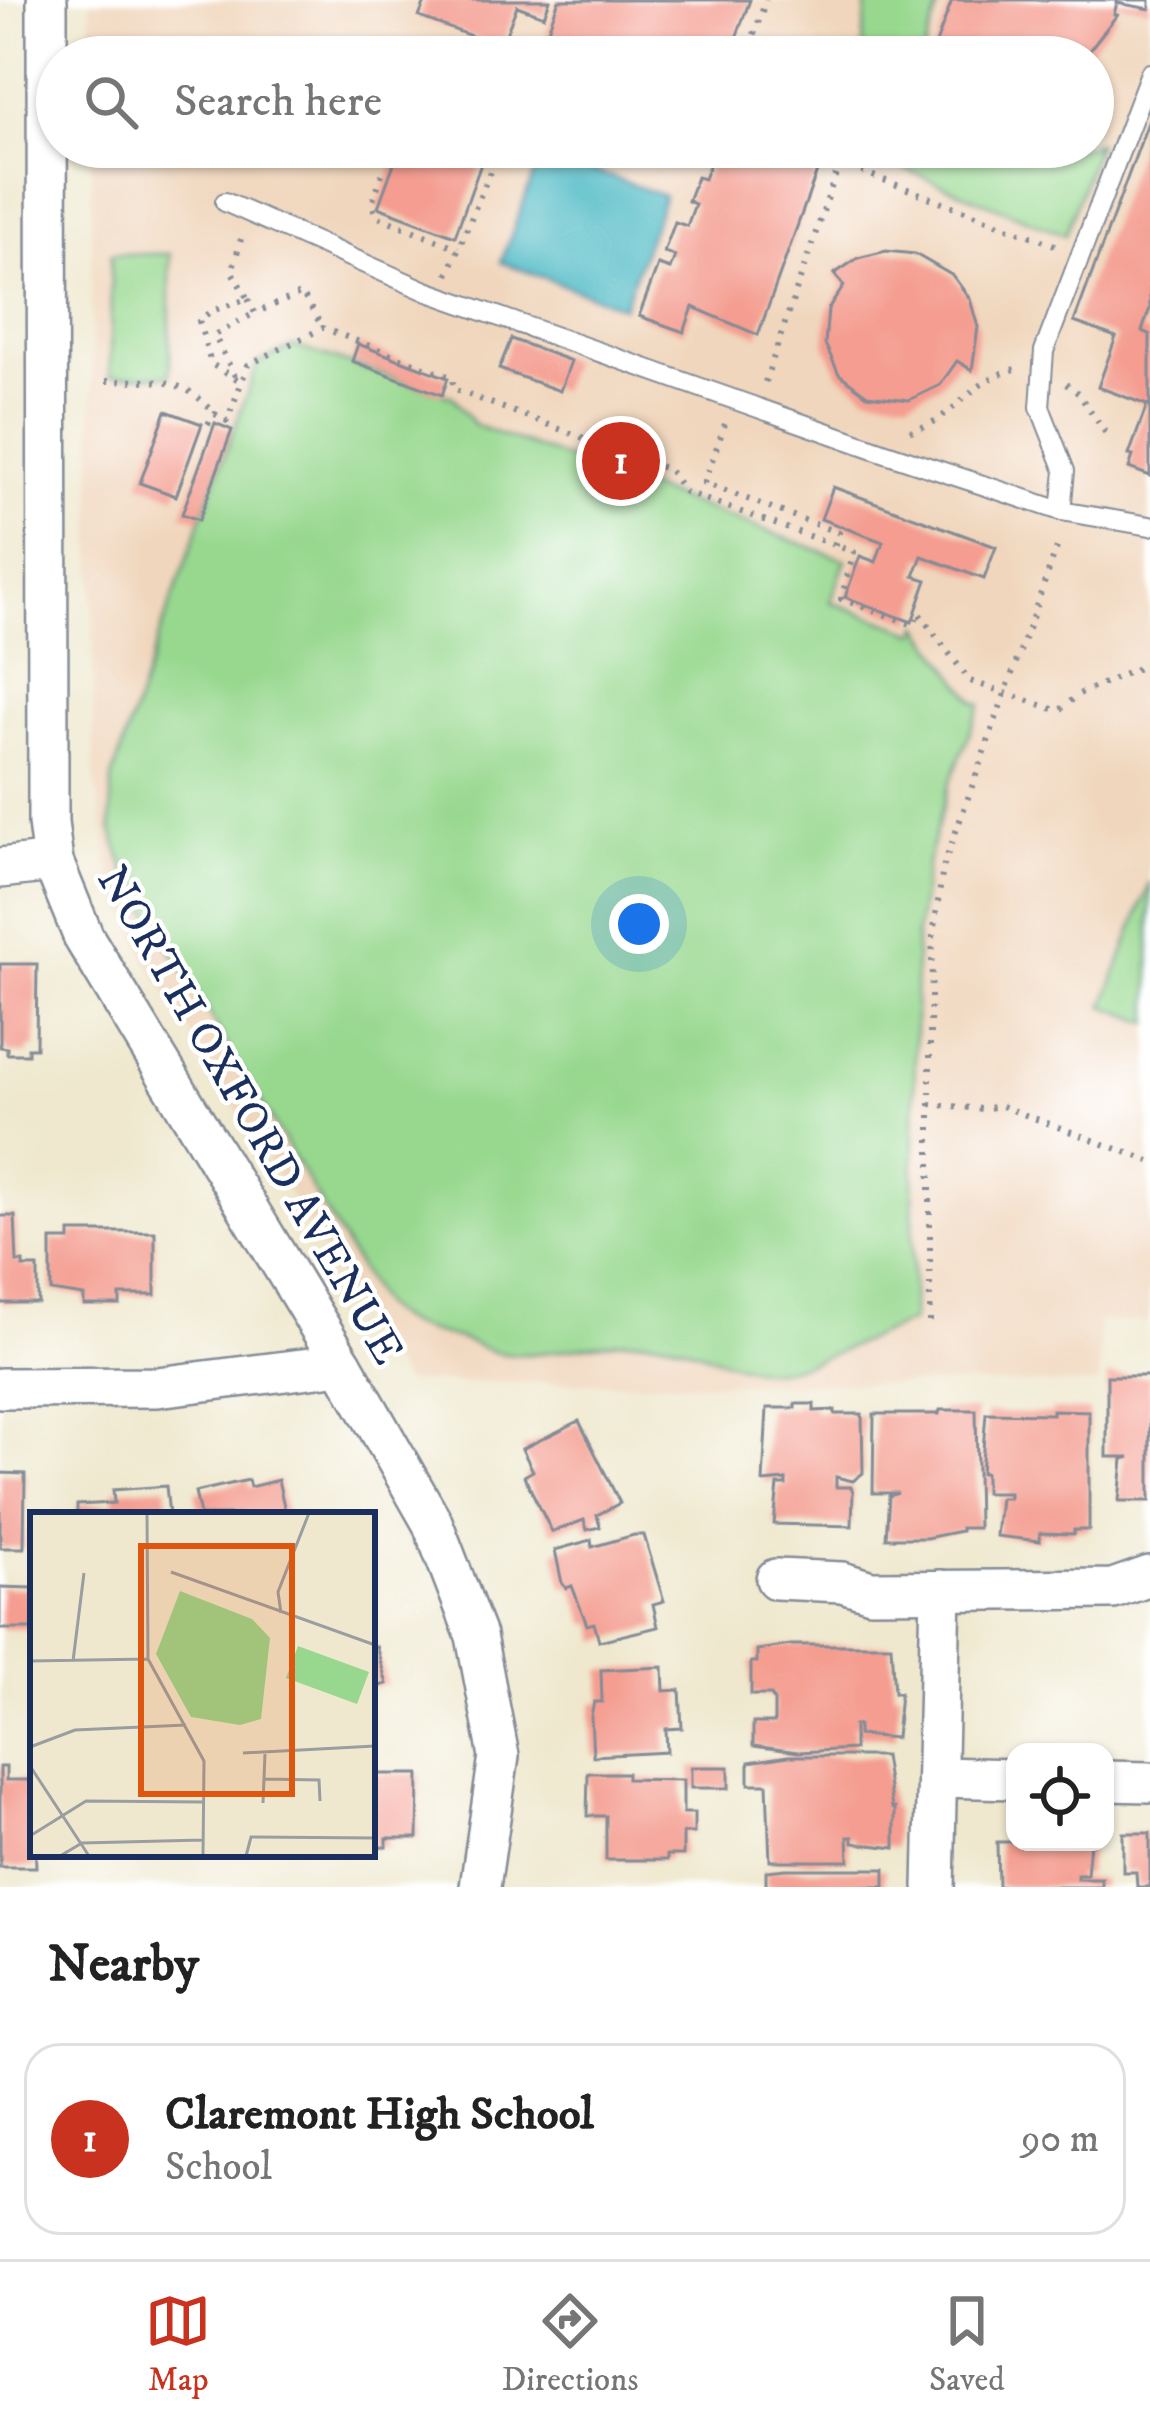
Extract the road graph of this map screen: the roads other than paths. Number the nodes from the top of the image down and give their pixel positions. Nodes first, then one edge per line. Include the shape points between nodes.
1 (47, 0) edge
2 (47, 36) edge
3 (1150, 73) edge
4 (47, 168) edge
5 (1114, 168) edge
6 (1114, 168) edge
7 (225, 202) dead end
8 (1061, 511) junction
9 (1150, 526) edge
10 (53, 862) junction
11 (0, 868) edge
12 (342, 1364) junction
13 (0, 1388) edge
14 (1150, 1576) edge
15 (776, 1579) dead end
16 (941, 1590) junction
17 (938, 1777) junction
18 (1006, 1779) edge
19 (1114, 1781) edge
20 (1150, 1782) edge
21 (480, 1887) edge
22 (934, 1887) edge

1 - 2 street, NORTH OXFORD AVENUE
3 - 5 lane
4 - 10 street, NORTH OXFORD AVENUE
6 - 8 lane via 1044,351 1040,407 1064,471
7 - 8 lane via 440,296
8 - 9 lane
10 - 11 street
10 - 12 street, NORTH OXFORD AVENUE via 85,938
12 - 13 street via 157,1387
12 - 21 street, NORTH OXFORD AVENUE via 432,1522 476,1636 500,1756
14 - 16 street via 1112,1589
15 - 16 street
16 - 17 street
17 - 18 street
17 - 22 street
19 - 20 street

